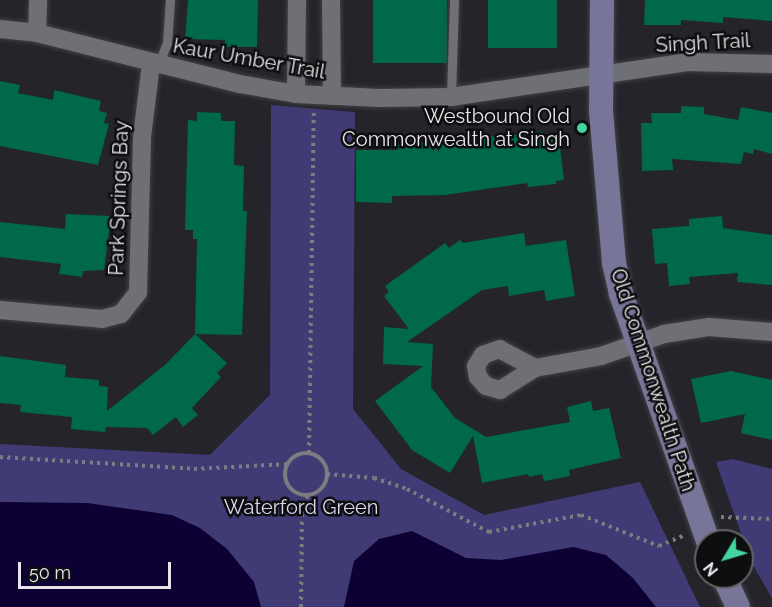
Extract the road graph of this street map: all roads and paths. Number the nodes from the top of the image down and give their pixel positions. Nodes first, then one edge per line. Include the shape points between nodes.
1 (38, 0) edge
2 (170, 0) edge
3 (297, 0) edge
4 (331, 0) edge
5 (454, 0) edge
6 (602, 0) edge
7 (0, 29) edge
8 (37, 33) junction
9 (772, 64) edge
10 (155, 65) junction
11 (602, 76) junction
12 (314, 95) junction
13 (451, 97) junction
14 (0, 310) edge
15 (772, 332) edge
16 (640, 341) junction
17 (535, 368) dead end
18 (309, 453) junction
19 (0, 457) edge
20 (288, 464) junction
21 (327, 474) junction
22 (308, 495) junction
23 (730, 515) dead end
24 (772, 519) edge
25 (704, 529) edge
26 (671, 543) dead end
27 (730, 589) edge
28 (301, 607) edge
29 (738, 607) edge

1 - 8 street
2 - 10 lane via 167,43
3 - 12 street
4 - 12 street
5 - 13 lane
6 - 11 street, Old Commonwealth Path
7 - 8 street, Kaur Umber Trail
8 - 10 street, Kaur Umber Trail
9 - 11 street, Singh Trail via 687,62
10 - 12 street, Kaur Umber Trail
10 - 14 street, Park Springs Bay via 142,137 138,292 121,314 102,319
11 - 13 street, Kaur Umber Trail
11 - 16 street, Old Commonwealth Path via 606,186 614,262 621,294
12 - 13 street, Kaur Umber Trail
12 - 18 path
15 - 16 street via 708,327
16 - 17 street via 601,356
16 - 25 street, Old Commonwealth Path
18 - 20 path via 298,455
18 - 21 path via 323,462
19 - 20 path via 194,469
20 - 22 path via 289,486
21 - 22 path via 324,486
21 - 26 path via 374,478 407,489 489,532 581,515 659,546
22 - 28 path via 302,513
23 - 24 path
27 - 29 street

